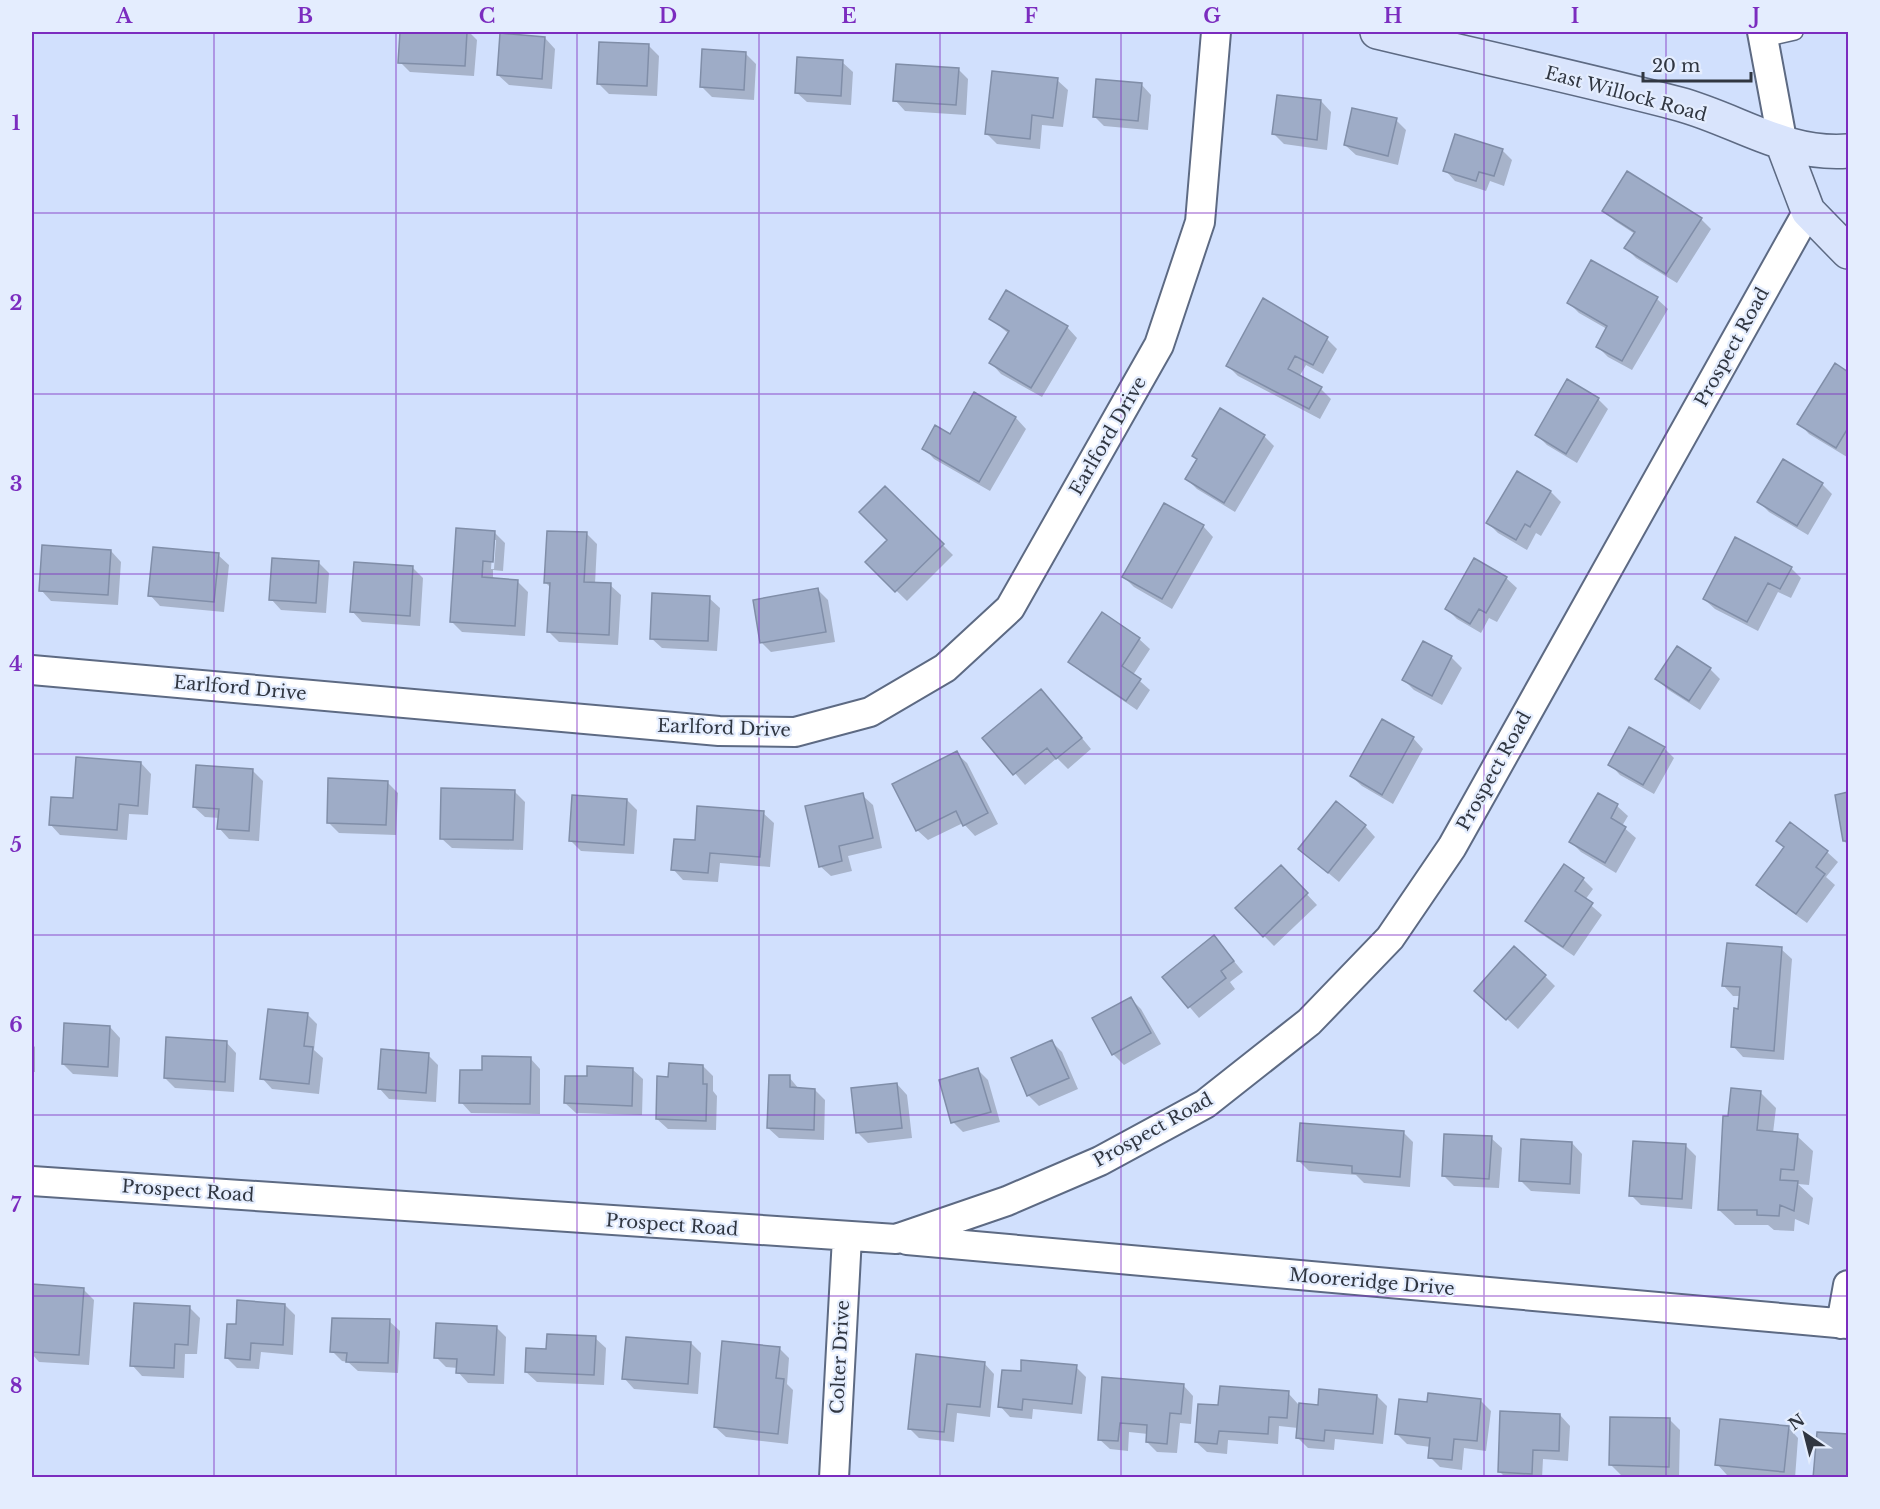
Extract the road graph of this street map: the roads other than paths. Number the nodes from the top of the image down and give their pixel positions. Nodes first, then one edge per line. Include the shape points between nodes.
1 (1216, 32) edge
2 (1377, 32) edge
3 (1795, 32) edge
4 (1762, 35) edge
5 (1783, 144) junction
6 (1848, 151) edge
7 (1808, 211) junction
8 (1848, 252) edge
9 (32, 670) edge
10 (32, 1180) edge
11 (847, 1237) junction
12 (896, 1239) junction
13 (1848, 1285) edge
14 (1845, 1324) edge
15 (834, 1478) edge

1 - 9 street, Earlford Drive via 1200,222 1159,345 1010,608 945,668 870,712 795,732 719,731
2 - 5 street, East Willock Road via 1682,105
3 - 4 lane
4 - 5 street
5 - 6 street via 1827,153
5 - 7 street
7 - 8 street
7 - 12 street, Prospect Road via 1452,847 1390,938 1309,1022 1204,1104 1100,1161 1007,1201
10 - 11 street, Prospect Road
11 - 12 street, Prospect Road
11 - 15 street, Colter Drive
12 - 14 street, Mooreridge Drive
13 - 14 street

